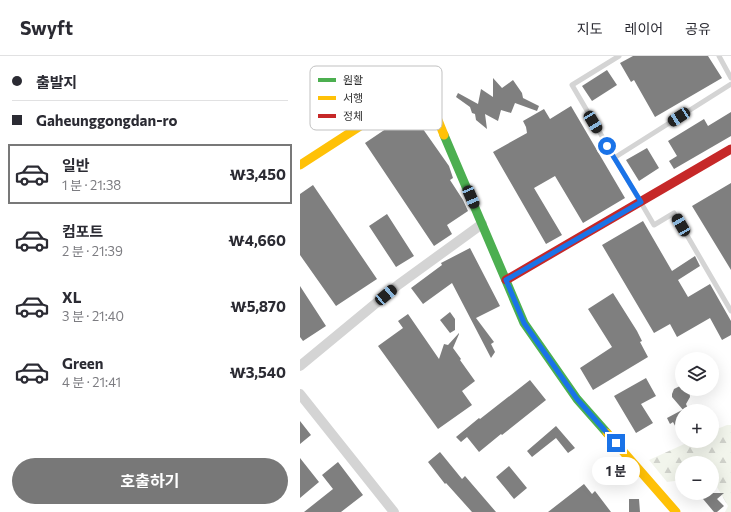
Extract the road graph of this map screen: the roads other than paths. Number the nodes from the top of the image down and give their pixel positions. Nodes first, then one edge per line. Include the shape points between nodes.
1 (619, 56) edge
2 (719, 56) edge
3 (731, 78) edge
4 (731, 84) edge
5 (442, 129) edge
6 (354, 130) edge
7 (731, 149) edge
8 (614, 158) junction
9 (300, 164) edge
10 (641, 202) junction
11 (482, 224) junction
12 (506, 280) junction
13 (731, 310) edge
14 (300, 366) edge
15 (300, 394) edge
16 (674, 511) edge
17 (394, 512) edge

1 - 8 lane via 572,85
2 - 3 lane
4 - 8 lane
5 - 11 street
6 - 9 street
7 - 10 street
8 - 10 lane
10 - 12 street
10 - 13 lane via 654,225 674,213
11 - 12 street
11 - 14 street via 398,285
12 - 16 street via 524,323 577,399
15 - 17 street

